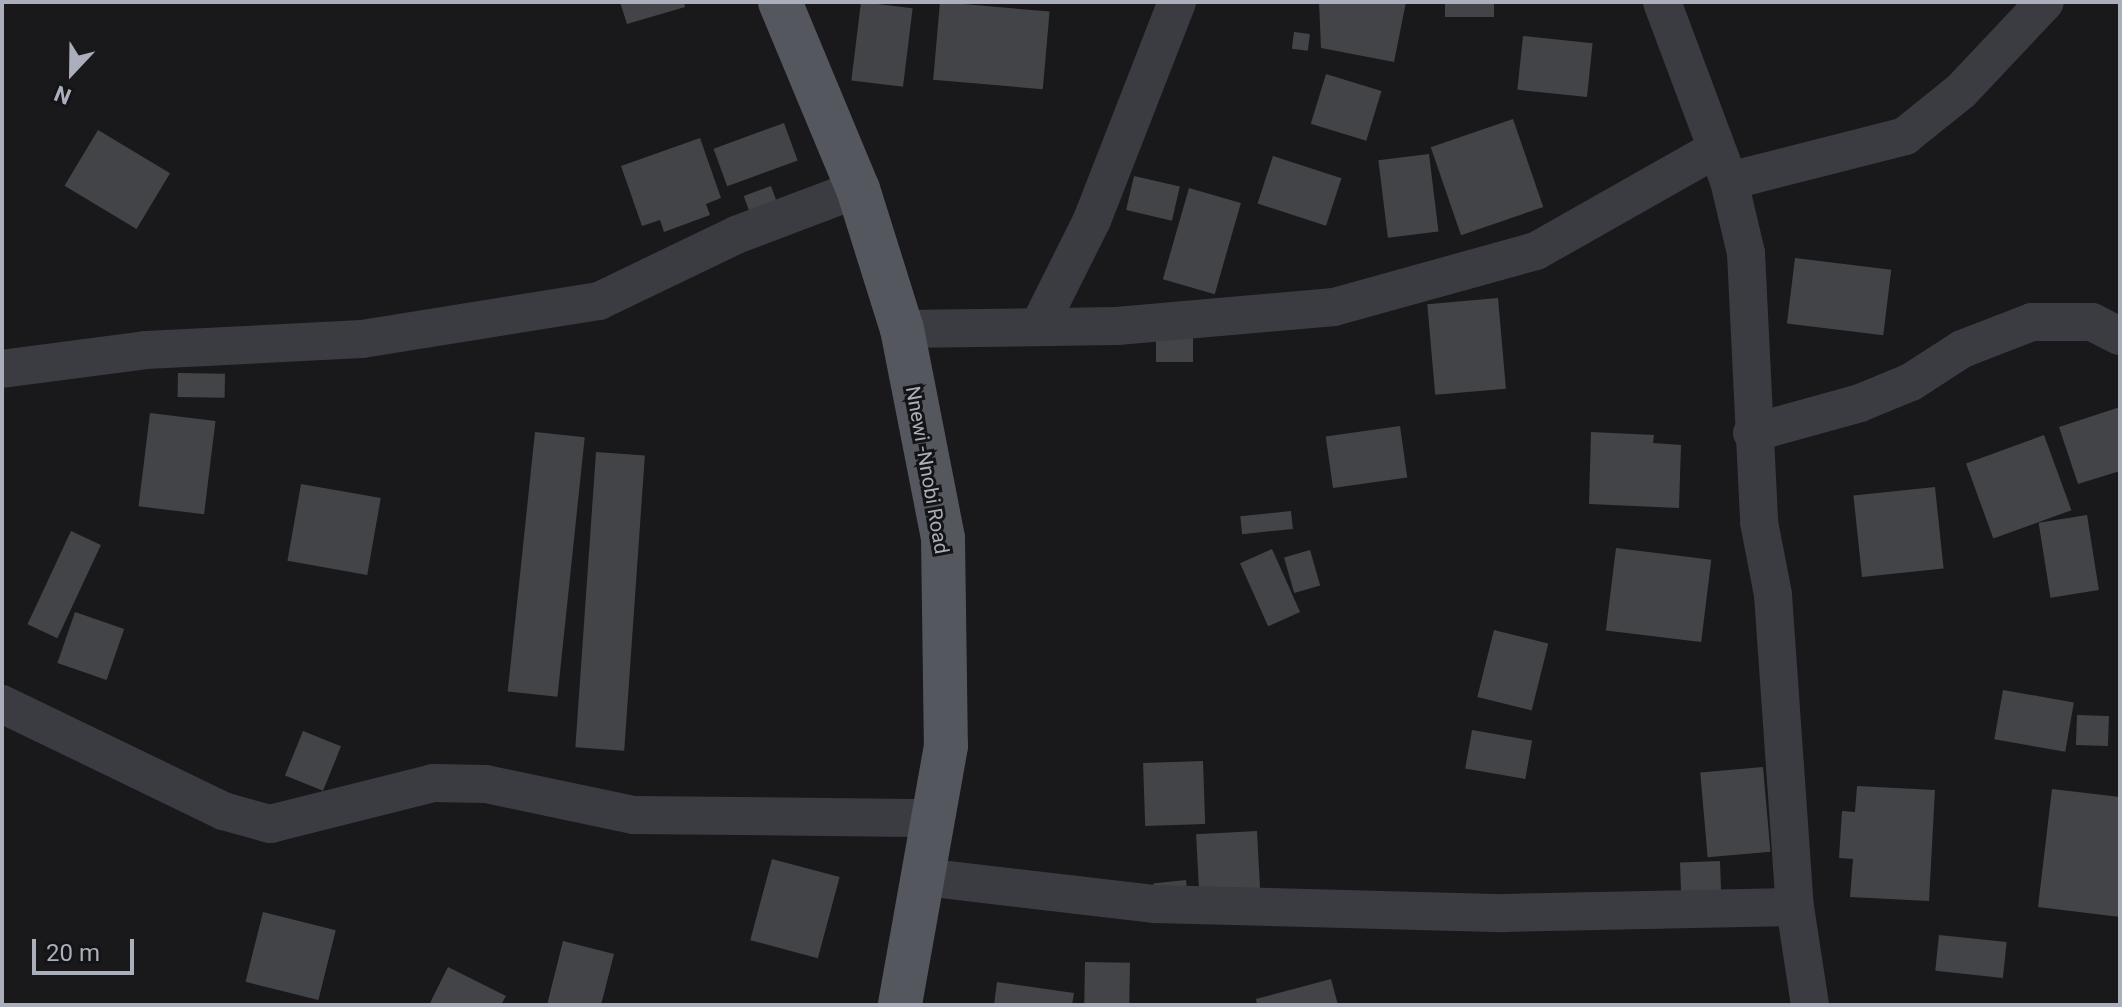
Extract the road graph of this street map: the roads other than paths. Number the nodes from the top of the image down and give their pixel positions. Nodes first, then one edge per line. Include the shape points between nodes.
1 (780, 2) edge
2 (1177, 2) edge
3 (1662, 2) edge
4 (2045, 2) edge
5 (1722, 165) junction
6 (858, 189) junction
7 (1039, 326) junction
8 (902, 329) junction
9 (2120, 336) edge
10 (2, 369) edge
11 (1752, 433) junction
12 (2, 704) edge
13 (935, 818) junction
14 (924, 877) junction
15 (1795, 907) junction
16 (900, 1005) edge
17 (1810, 1005) edge

1 - 6 main road, Nnewi -Nnobi Road
2 - 7 street via 1098,207
3 - 5 street
4 - 5 street via 1961,91 1905,136
5 - 7 street via 1536,251 1334,307
5 - 11 street via 1754,309
6 - 8 main road, Nnewi -Nnobi Road
6 - 10 street via 736,235 599,301 362,339 146,350
7 - 8 street
8 - 13 main road, Nnewi -Nnobi Road via 943,538 946,746
9 - 11 street via 2092,322 2032,322 1962,349 1911,382 1860,403
11 - 15 street via 1773,595
12 - 13 street via 117,753 223,811 270,824 433,783 486,784 633,815
13 - 14 main road, Nnewi -Nnobi Road
14 - 15 street via 1155,904 1504,913
14 - 16 main road, Nnewi -Nnobi Road
15 - 17 street

